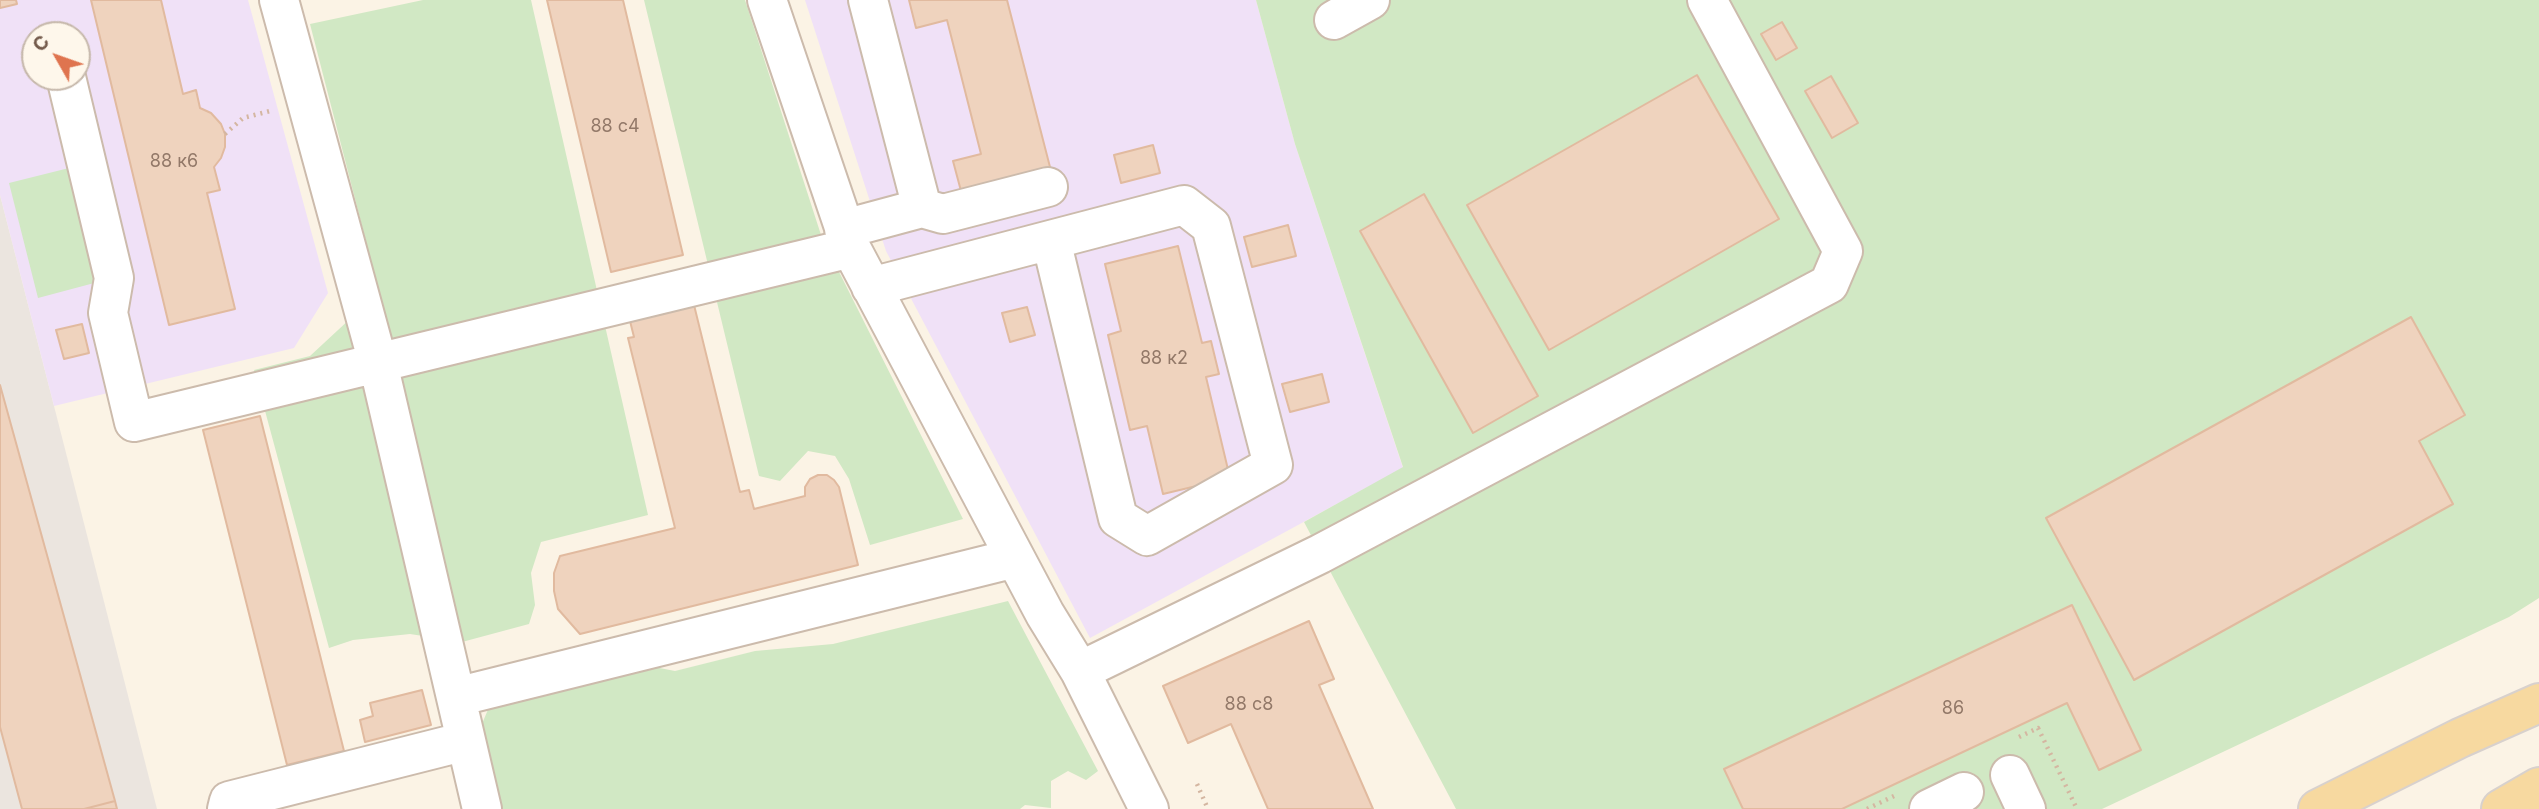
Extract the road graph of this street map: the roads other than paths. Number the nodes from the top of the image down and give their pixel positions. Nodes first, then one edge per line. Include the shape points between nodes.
1 (279, 0) edge
2 (767, 0) edge
3 (868, 0) edge
4 (1370, 0) edge
5 (1707, 0) edge
6 (1334, 20) dead end
7 (68, 91) edge
8 (1048, 187) dead end
9 (922, 208) junction
10 (847, 238) junction
11 (1051, 240) junction
12 (871, 287) junction
13 (378, 363) junction
14 (1015, 558) junction
15 (1080, 671) junction
16 (2539, 676) edge
17 (456, 697) junction
18 (2539, 703) edge
19 (2460, 738) junction
20 (466, 741) junction
21 (2010, 775) dead end
22 (2539, 787) edge
23 (1964, 792) dead end
24 (2539, 794) edge
25 (226, 809) edge
26 (482, 809) edge
27 (1149, 809) edge
28 (1929, 809) edge
29 (2026, 809) edge
30 (2318, 809) edge
31 (2503, 809) edge

1 - 13 lane
2 - 10 lane
3 - 9 lane
4 - 6 lane
5 - 15 lane via 1843,251 1829,284 1320,554
7 - 13 lane via 114,278 108,313 134,422
8 - 9 lane via 943,214
9 - 10 lane
10 - 12 lane
10 - 13 lane
11 - 11 lane via 1184,205 1211,226 1273,466 1147,536 1118,518
11 - 12 lane
12 - 14 lane
13 - 17 lane
14 - 15 lane
14 - 17 lane
15 - 27 lane
16 - 19 main road
17 - 20 lane
18 - 19 main road
19 - 30 main road
20 - 25 lane via 229,801
20 - 26 lane
21 - 29 lane
22 - 31 main road
23 - 28 lane
24 - 31 main road

